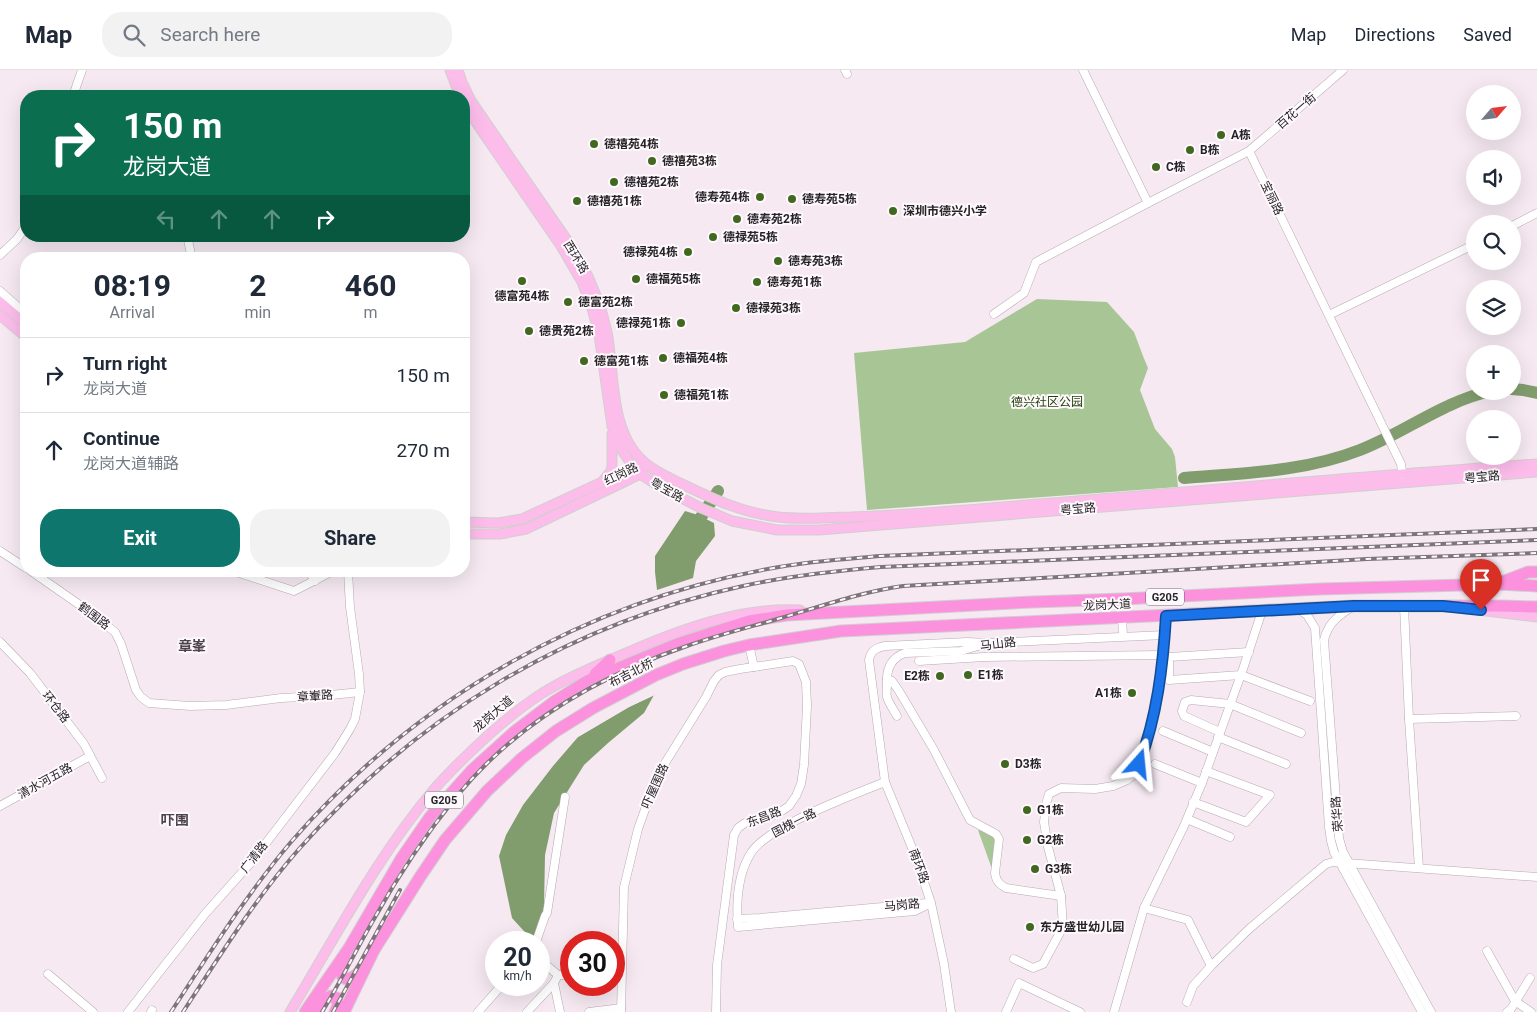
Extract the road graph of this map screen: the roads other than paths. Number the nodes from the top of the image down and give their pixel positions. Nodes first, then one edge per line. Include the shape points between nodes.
1 (82, 70) edge
2 (450, 70) edge
3 (458, 70) edge
4 (1083, 70) edge
5 (1343, 70) edge
6 (75, 90) edge
7 (458, 90) edge
8 (466, 90) edge
9 (470, 99) edge
10 (470, 114) edge
11 (1249, 151) junction
12 (1148, 203) junction
13 (1537, 213) edge
14 (1521, 221) edge
15 (20, 236) edge
16 (1466, 248) edge
17 (0, 255) edge
18 (0, 292) edge
19 (0, 302) edge
20 (20, 309) edge
21 (994, 314) dead end
22 (1329, 315) junction
23 (0, 316) edge
24 (20, 319) edge
25 (20, 332) edge
26 (610, 417) junction
27 (644, 463) junction
28 (1537, 464) edge
29 (637, 471) junction
30 (1537, 472) edge
31 (1402, 473) junction
32 (1403, 483) junction
33 (598, 485) junction
34 (470, 522) edge
35 (470, 534) edge
36 (0, 551) edge
37 (20, 564) edge
38 (1537, 572) edge
39 (40, 577) edge
40 (251, 577) edge
41 (313, 577) edge
42 (321, 577) edge
43 (348, 577) edge
44 (315, 580) junction
45 (1498, 584) junction
46 (1537, 586) edge
47 (1354, 606) junction
48 (1404, 606) junction
49 (1443, 606) junction
50 (1537, 607) edge
51 (1298, 609) junction
52 (1262, 611) junction
53 (833, 612) junction
54 (1166, 616) junction
55 (1122, 617) junction
56 (1537, 617) edge
57 (1165, 635) junction
58 (1123, 636) junction
59 (697, 638) joint
60 (0, 642) edge
61 (988, 643) junction
62 (749, 645) junction
63 (1249, 652) junction
64 (1163, 655) junction
65 (610, 660) junction
66 (919, 661) dead end
67 (683, 664) joint
68 (754, 667) junction
69 (1241, 675) junction
70 (887, 679) junction
71 (588, 680) junction
72 (806, 682) joint
73 (360, 692) junction
74 (1310, 701) dead end
75 (149, 703) joint
76 (1230, 704) junction
77 (897, 716) dead end
78 (1516, 716) dead end
79 (1409, 719) junction
80 (1163, 731) dead end
81 (1301, 733) dead end
82 (1219, 735) junction
83 (1213, 752) junction
84 (90, 756) junction
85 (1155, 764) dead end
86 (1286, 764) dead end
87 (1206, 771) junction
88 (102, 778) dead end
89 (885, 782) junction
90 (1202, 783) junction
91 (565, 797) dead end
92 (1194, 802) junction
93 (0, 806) edge
94 (1186, 819) junction
95 (1230, 837) dead end
96 (1339, 862) junction
97 (1350, 864) junction
98 (1419, 868) junction
99 (1537, 877) edge
100 (1060, 896) junction
101 (931, 903) junction
102 (1144, 908) junction
103 (737, 923) joint
104 (540, 931) edge
105 (621, 931) edge
106 (348, 948) junction
107 (374, 950) junction
108 (1487, 951) dead end
109 (1014, 959) dead end
110 (1211, 966) junction
111 (550, 972) edge
112 (48, 974) dead end
113 (560, 978) edge
114 (1530, 978) dead end
115 (556, 979) junction
116 (492, 996) edge
117 (620, 996) edge
118 (1515, 1001) junction
119 (1187, 1002) dead end
120 (346, 1010) edge
121 (621, 1010) edge
122 (93, 1012) edge
123 (128, 1012) edge
124 (290, 1012) edge
125 (306, 1012) edge
126 (317, 1012) edge
127 (335, 1012) edge
128 (478, 1012) edge
129 (526, 1012) edge
130 (560, 1012) edge
131 (589, 1012) edge
132 (716, 1012) edge
133 (951, 1012) edge
134 (1006, 1012) edge
135 (1080, 1012) edge
136 (1114, 1012) edge
137 (1422, 1012) edge
138 (1432, 1012) edge
139 (1507, 1012) edge
140 (1531, 1012) edge

1 - 6 street
2 - 7 main road
3 - 8 main road, 西环路
4 - 12 street
5 - 11 street, 百花一街
9 - 27 main road, 西环路 via 590,279 607,334 621,424 628,442
10 - 26 main road, 西环路 via 582,282 599,335
11 - 12 street
11 - 22 street, 宝丽路
12 - 21 street via 1036,262 1024,293
13 - 14 street
15 - 17 street
16 - 22 street
18 - 20 street
19 - 24 main road
22 - 31 street, 宝丽路 via 1393,446
23 - 25 main road
26 - 29 main road, 西环路 via 619,444
26 - 33 main road via 612,466
27 - 29 main road, 红岗路
27 - 31 main road, 粤宝路 via 722,503 777,517 800,518 901,515
28 - 31 main road, 粤宝路
29 - 32 main road, 粤宝路 via 660,487 719,515 777,530 819,530
29 - 33 main road, 红岗路
29 - 35 main road, 红岗路 via 526,529 500,534
30 - 32 main road, 粤宝路
31 - 32 street, 宝丽路
33 - 34 main road, 红岗路 via 522,518 498,523
36 - 37 street
38 - 45 highway via 1528,572
39 - 75 street, 鹤围路 via 115,632 136,690
40 - 44 street via 294,591
41 - 44 street
42 - 44 street
43 - 73 street
45 - 46 highway, 龙岗大道 / G205
45 - 53 highway, 龙岗大道 / G205
47 - 48 highway, 龙岗大道 / G205
47 - 51 highway, 龙岗大道 / G205
47 - 97 street, 荣华路 via 1331,622 1324,640 1339,838
48 - 49 highway, 龙岗大道 / G205
48 - 79 street
49 - 50 highway, 龙岗大道 / G205
49 - 56 main road
51 - 52 highway, 龙岗大道 / G205
51 - 96 street, 荣华路 via 1307,615 1315,628 1329,827
52 - 54 highway, 龙岗大道 / G205
52 - 63 street
53 - 59 highway, 龙岗大道 / G205 via 749,621
53 - 65 main road, 龙岗大道 via 781,609 742,614 663,638
54 - 55 highway, 龙岗大道 / G205
54 - 57 street
55 - 58 street
55 - 62 highway, 龙岗大道 / G205 via 841,631
57 - 58 street, 马山路
57 - 64 street
58 - 61 street, 马山路
59 - 71 highway, 布吉北桥 / G205
60 - 84 street, 环仓路 via 30,673
61 - 70 street, 马山路 via 961,650 898,655 888,667
61 - 89 street, 南环路 via 885,646 870,654
62 - 67 highway, 龙岗大道 / G205
62 - 68 street
63 - 69 street
63 - 69 street via 1169,657 1169,680
64 - 66 street
64 - 100 street via 1156,707 1135,774 1113,786 1061,788 1049,794 1044,822
65 - 71 highway
65 - 124 main road, 龙岗大道 via 552,687 529,702 467,754 437,786 377,868
67 - 107 highway, 布吉北桥 / G205 via 593,708 556,731 500,778 440,848
68 - 72 street, 吓屋围路 via 793,661 799,664
68 - 105 street, 吓屋围路 via 725,672 714,681 657,776 638,829 624,887
69 - 74 street
69 - 76 street
70 - 77 street, 马山路 via 887,698
70 - 100 street via 899,691 934,750 970,820 996,834 999,839 995,879 1006,888
71 - 106 highway, G205 via 531,718 458,784 430,817
72 - 132 street, 东昌路 via 804,765 796,796 777,814 746,823 734,835 717,966
73 - 75 street, 章輋路 via 226,705
73 - 123 street, 广清路 via 355,719 344,740 253,860 205,914
76 - 81 street
76 - 82 street
76 - 82 street via 1185,702 1184,716
78 - 79 street
79 - 98 street
80 - 83 street
82 - 83 street
82 - 86 street
83 - 87 street
84 - 88 street, 环仓路
84 - 93 street, 清水河五路
85 - 90 street
87 - 90 street
87 - 92 street via 1270,795 1246,822
89 - 101 street, 南环路
89 - 103 street, 国槐一路 via 800,819 765,838 751,851 739,884
90 - 92 street
91 - 104 street via 548,913
92 - 94 street
94 - 95 street
94 - 102 street
96 - 97 street
96 - 110 street via 1326,864 1248,929
96 - 137 street, 荣华路
97 - 98 street
97 - 138 street, 荣华路
98 - 99 street
100 - 109 street via 1063,927 1043,964 1033,968
101 - 103 street, 马岗路
101 - 133 street, 南环路
102 - 110 street via 1188,920
102 - 136 street
106 - 107 highway via 341,971 351,979
106 - 125 highway, G205
107 - 120 highway, G205
108 - 118 street
110 - 119 street via 1194,986
111 - 115 street
112 - 122 street
113 - 115 street
114 - 118 street
115 - 129 street
115 - 130 street
116 - 128 street
117 - 121 street, 吓屋围路
118 - 139 street
118 - 140 street
121 - 131 street
126 - 127 highway via 325,999 331,996 338,1002
134 - 135 street via 1019,983

